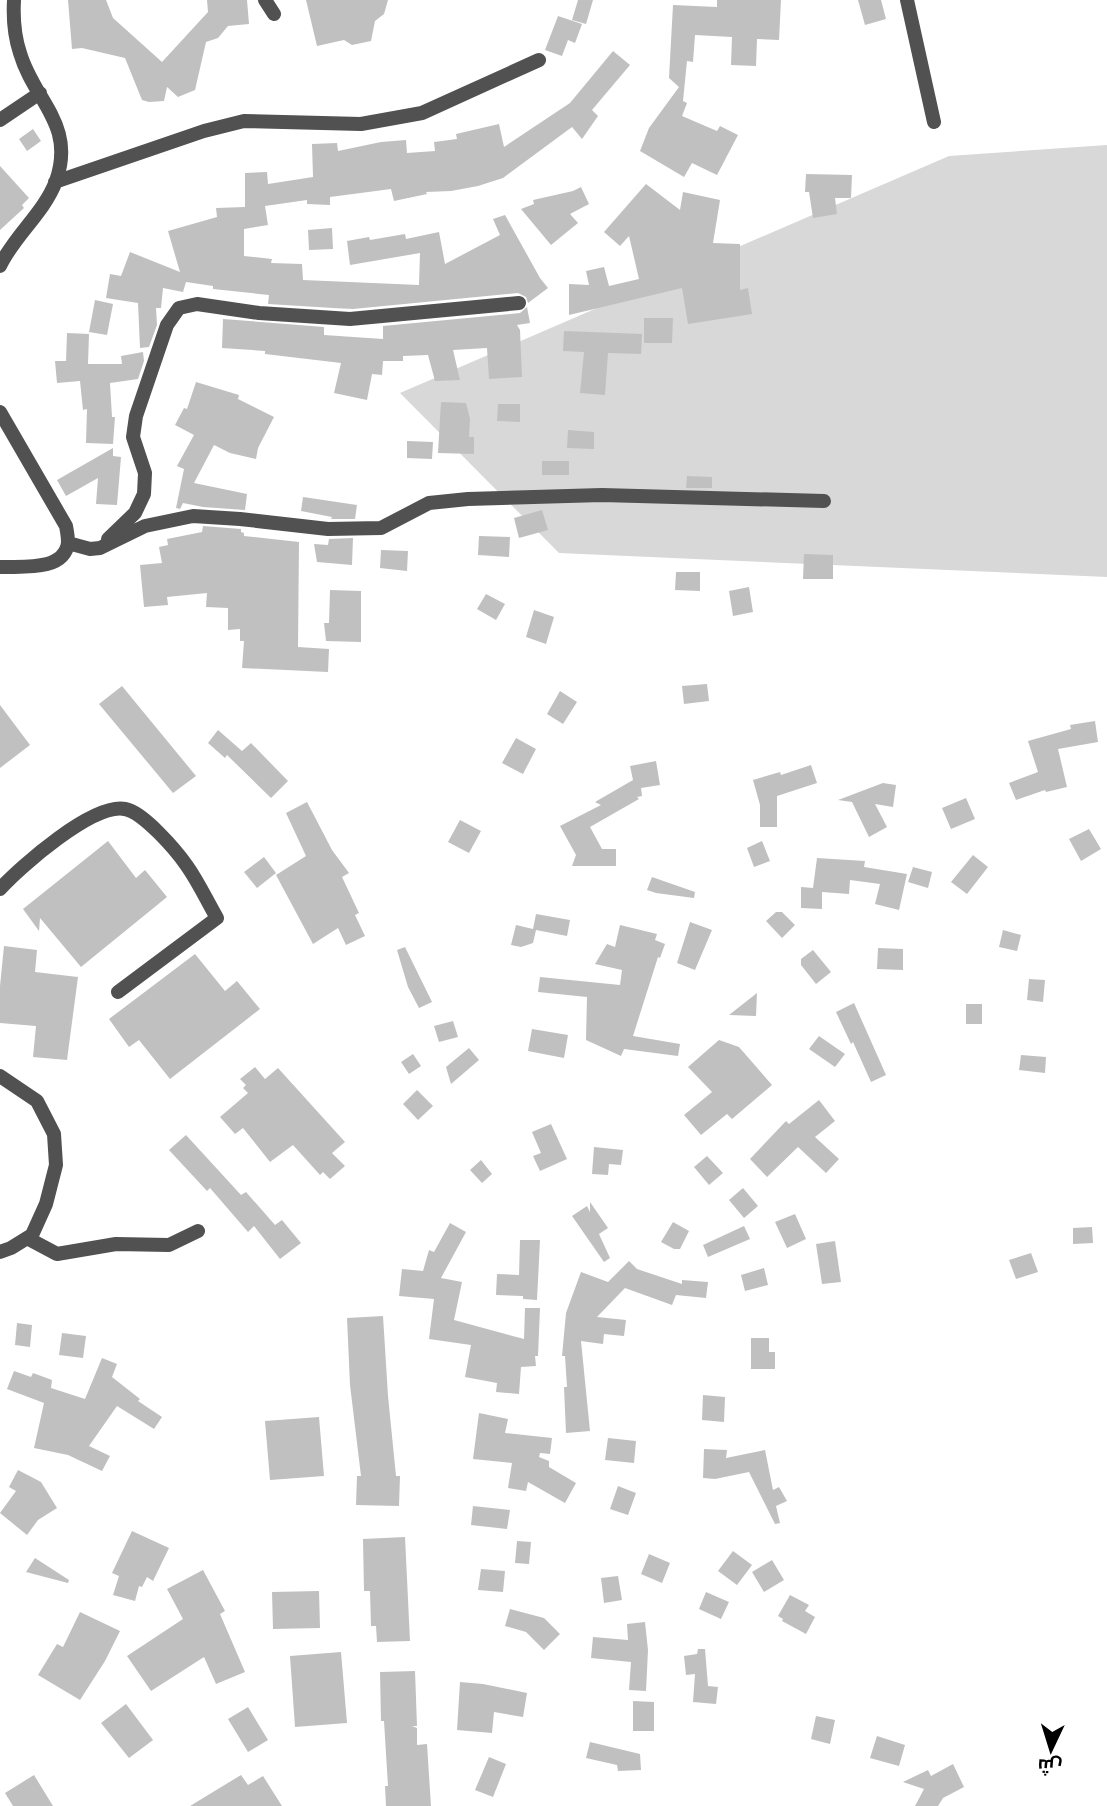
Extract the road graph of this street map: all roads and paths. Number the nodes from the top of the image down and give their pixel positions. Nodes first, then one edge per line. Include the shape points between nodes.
1 (14, 0) edge
2 (265, 0) edge
3 (907, 0) edge
4 (274, 14) dead end
5 (539, 60) dead end
6 (40, 93) junction
7 (0, 120) edge
8 (934, 122) dead end
9 (55, 182) junction
10 (0, 266) edge
11 (519, 303) dead end
12 (0, 412) edge
13 (824, 501) dead end
14 (68, 543) junction
15 (100, 548) junction
16 (0, 567) edge
17 (0, 889) edge
18 (118, 992) dead end
19 (0, 1076) edge
20 (198, 1231) dead end
21 (27, 1238) junction
22 (0, 1252) edge

1 - 6 street via 20,54
2 - 4 street
3 - 8 street
5 - 9 street via 422,113 361,124 244,121
6 - 7 street
6 - 9 street via 58,126 62,152
9 - 10 street
11 - 15 street via 351,319 197,304 179,308 167,325 136,416 133,437 145,473 144,495 135,513
12 - 14 street via 66,526
13 - 15 street via 602,495 468,499 429,503 381,528 328,529 193,516 145,526
14 - 15 street
14 - 16 street via 53,562
17 - 18 street via 82,821 109,809 141,816 187,865 217,918
19 - 21 street via 37,1101 54,1134 56,1166 46,1204
20 - 21 street via 169,1245 116,1244 57,1254
21 - 22 street

